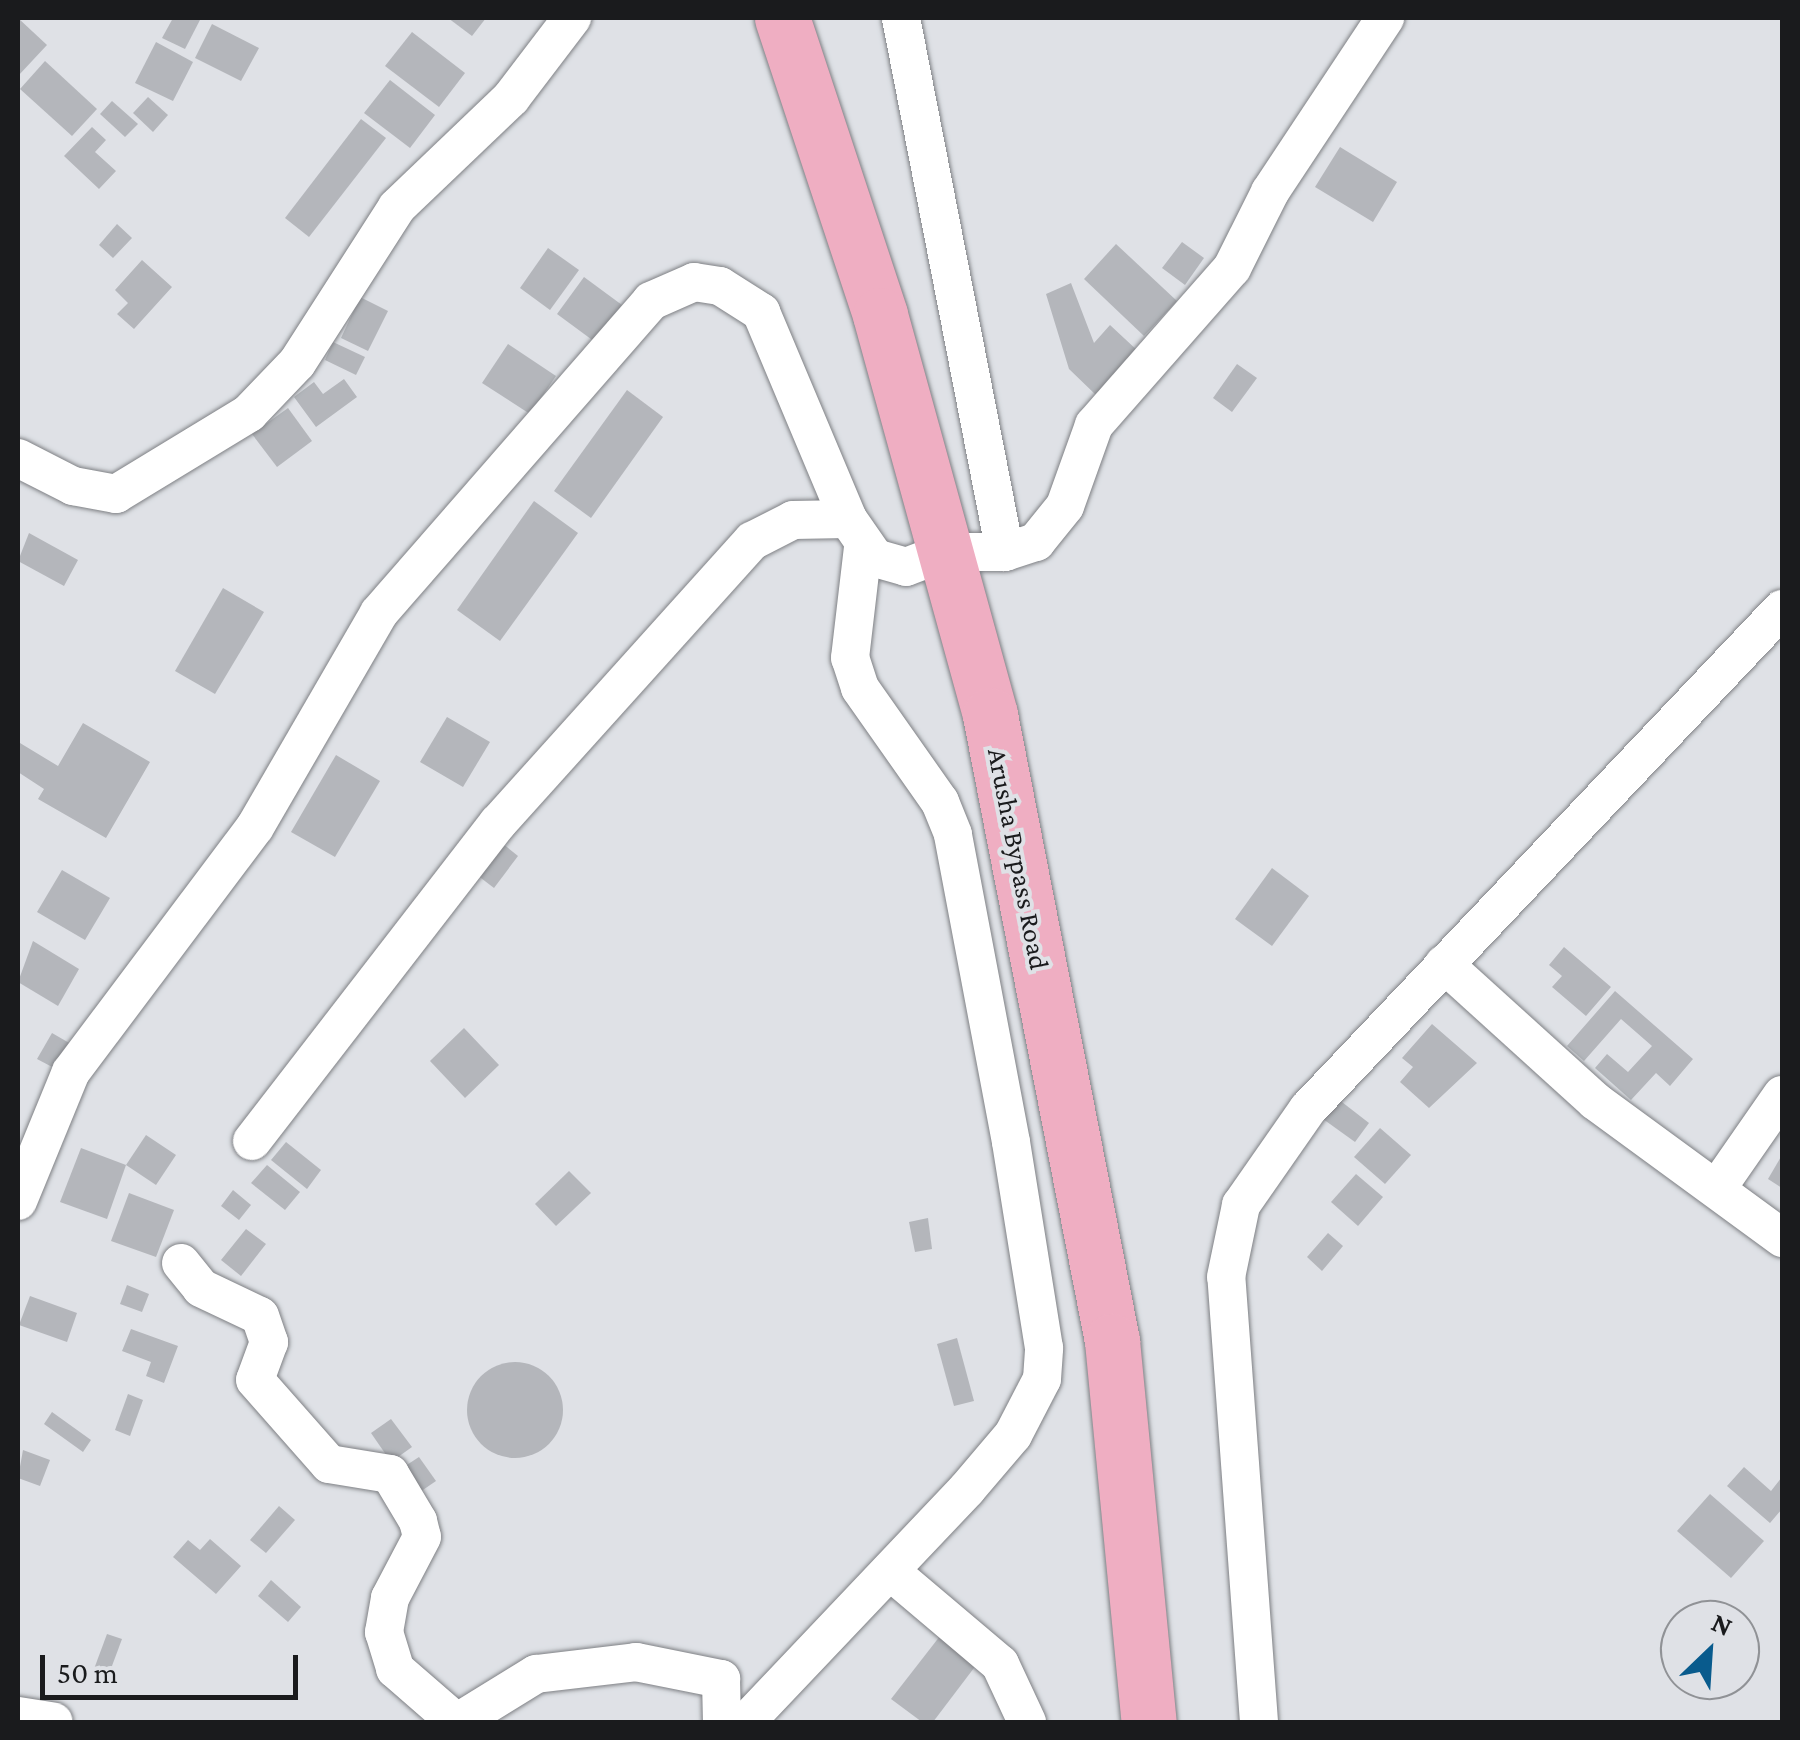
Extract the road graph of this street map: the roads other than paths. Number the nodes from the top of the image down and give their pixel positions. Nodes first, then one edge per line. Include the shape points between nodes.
1 (572, 18) edge
2 (782, 18) edge
3 (901, 18) edge
4 (1385, 18) edge
5 (18, 458) edge
6 (855, 533) junction
7 (945, 552) junction
8 (1005, 552) junction
9 (1782, 609) edge
10 (1444, 964) junction
11 (1782, 1096) edge
12 (252, 1141) dead end
13 (1718, 1187) junction
14 (18, 1201) edge
15 (1782, 1238) edge
16 (182, 1263) dead end
17 (890, 1571) junction
18 (18, 1716) edge
19 (54, 1722) edge
20 (457, 1722) edge
21 (722, 1722) edge
22 (746, 1722) edge
23 (1028, 1722) edge
24 (1149, 1722) edge
25 (1259, 1722) edge

1 - 5 street via 510,98 397,208 297,363 249,413 116,494 73,486
2 - 7 main road, Arusha Bypass Road via 880,315
3 - 8 street
4 - 8 street via 1270,192 1232,268 1094,425 1054,525
6 - 7 street via 906,566
6 - 12 street via 792,520 752,540 498,824
6 - 14 street via 761,312 720,286 694,282 651,301 379,614 255,826 71,1072
6 - 17 street via 850,658 860,688 940,802 953,834 1044,1348 1042,1379 1013,1435
7 - 8 street
7 - 24 main road, Arusha Bypass Road via 990,715 1112,1340
9 - 10 street
10 - 13 street via 1595,1101
10 - 25 street via 1282,1139 1240,1205 1231,1237 1226,1277
11 - 13 street
13 - 15 street
16 - 20 street via 201,1288 238,1299 260,1316 269,1342 255,1380 328,1464 390,1474 422,1537 390,1598 384,1632 395,1669
17 - 22 street
17 - 23 street via 1000,1664
18 - 19 street
20 - 21 street via 536,1674 636,1662 721,1679

